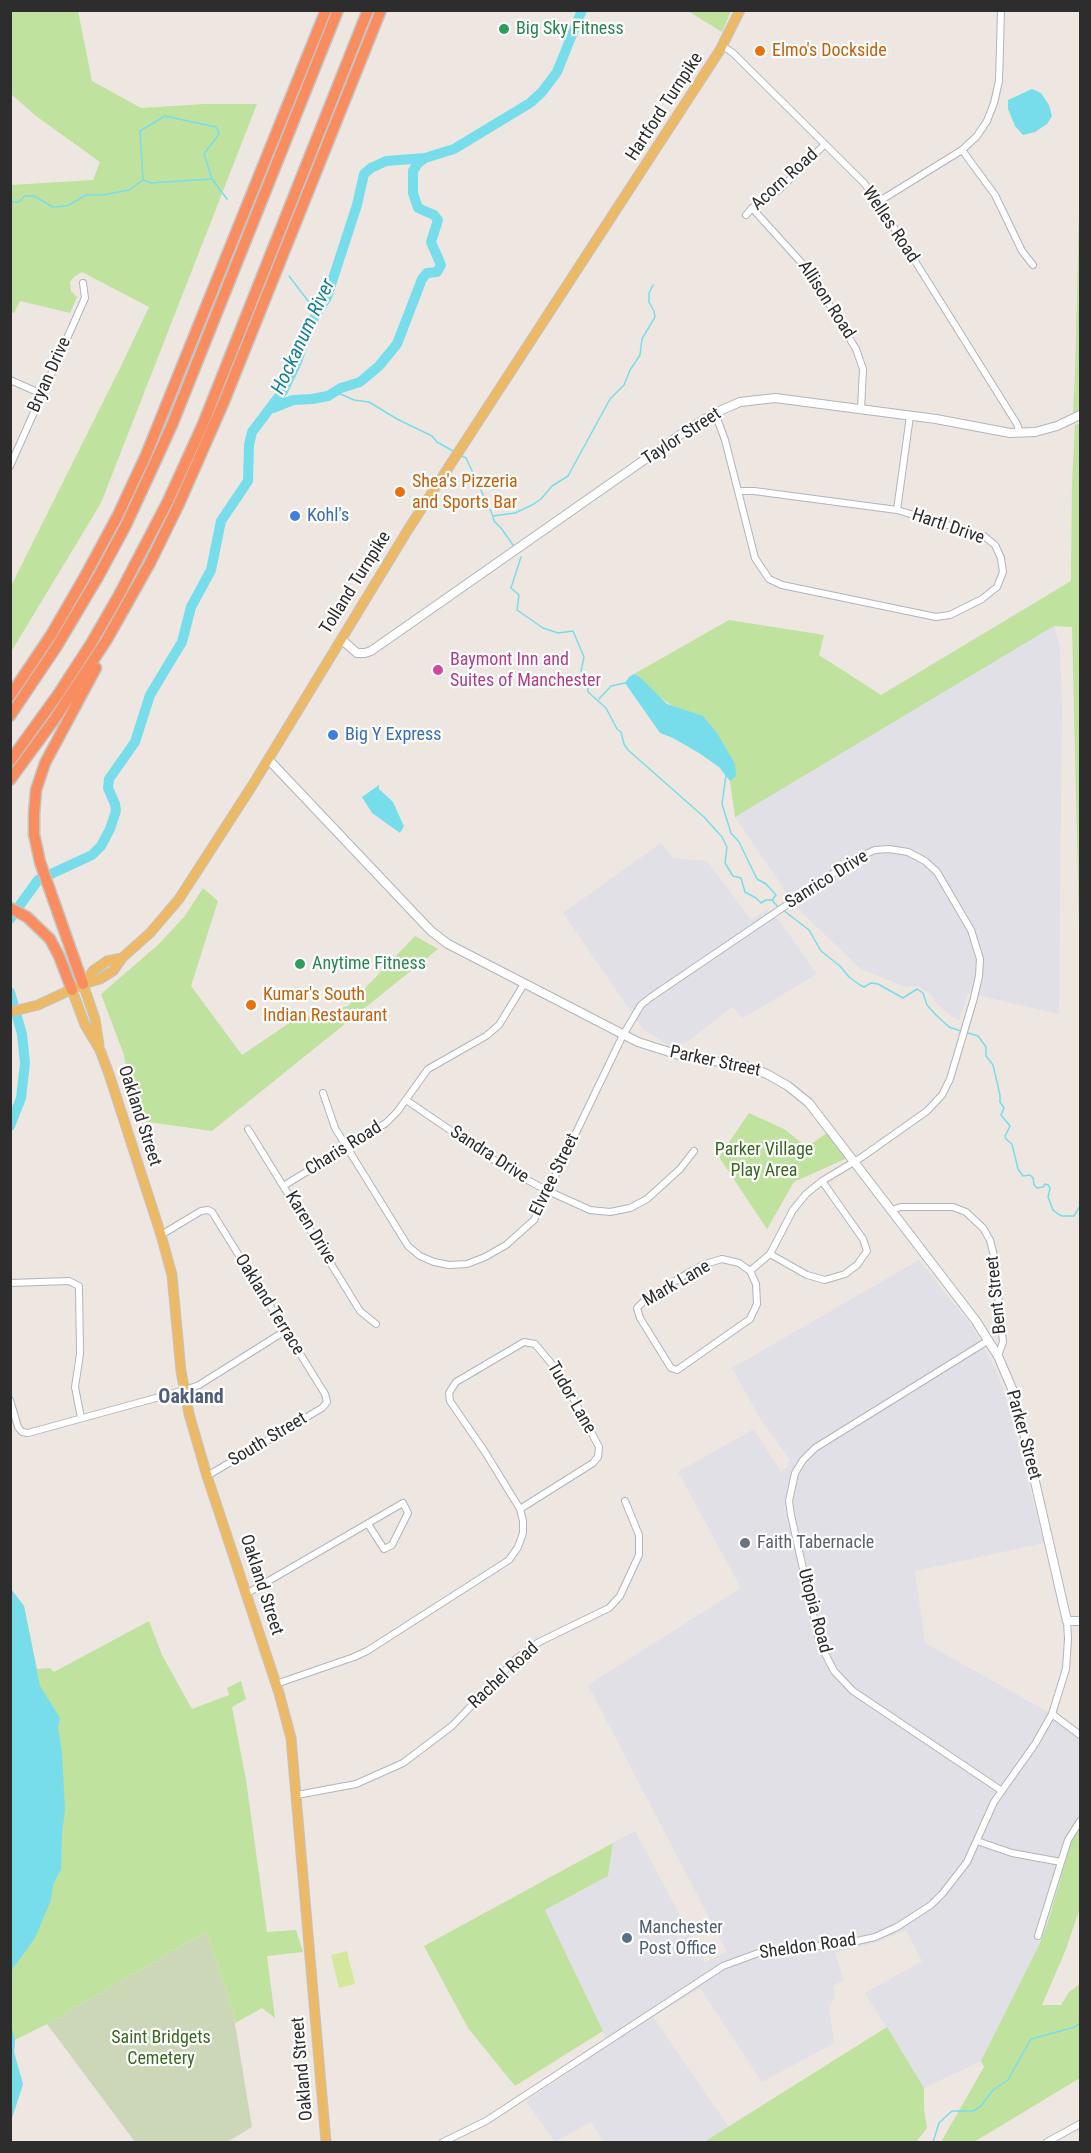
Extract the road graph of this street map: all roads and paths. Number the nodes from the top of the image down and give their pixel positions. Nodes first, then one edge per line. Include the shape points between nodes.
1 (326, 10) edge
2 (338, 10) edge
3 (368, 10) edge
4 (381, 10) edge
5 (740, 10) edge
6 (1001, 10) edge
7 (723, 46) junction
8 (825, 144) junction
9 (962, 150) junction
10 (878, 202) junction
11 (752, 208) junction
12 (746, 215) dead end
13 (613, 218) joint
14 (1033, 265) dead end
15 (83, 283) dead end
16 (10, 380) edge
17 (42, 394) junction
18 (861, 409) junction
19 (715, 413) junction
20 (910, 416) junction
21 (1080, 416) edge
22 (1020, 433) junction
23 (10, 466) edge
24 (738, 491) junction
25 (897, 510) junction
26 (127, 605) junction
27 (341, 639) junction
28 (10, 696) edge
29 (10, 716) edge
30 (268, 759) junction
31 (10, 761) edge
32 (10, 780) edge
33 (10, 908) edge
34 (83, 984) junction
35 (524, 984) junction
36 (72, 990) junction
37 (10, 1012) edge
38 (623, 1035) junction
39 (100, 1050) junction
40 (323, 1093) dead end
41 (406, 1100) junction
42 (248, 1129) dead end
43 (347, 1147) junction
44 (694, 1151) dead end
45 (854, 1161) junction
46 (822, 1181) junction
47 (285, 1185) junction
48 (548, 1191) junction
49 (891, 1210) junction
50 (161, 1235) junction
51 (770, 1254) junction
52 (750, 1271) junction
53 (10, 1283) edge
54 (376, 1324) dead end
55 (285, 1331) junction
56 (989, 1340) junction
57 (998, 1356) junction
58 (185, 1390) junction
59 (10, 1400) edge
60 (327, 1402) joint
61 (81, 1418) junction
62 (207, 1476) junction
63 (626, 1501) dead end
64 (520, 1509) junction
65 (368, 1524) junction
66 (246, 1594) junction
67 (1066, 1621) junction
68 (1080, 1621) edge
69 (276, 1684) junction
70 (1052, 1714) junction
71 (1080, 1735) edge
72 (1002, 1791) junction
73 (297, 1795) junction
74 (1080, 1821) edge
75 (977, 1841) junction
76 (1061, 1862) junction
77 (1038, 1936) dead end
78 (1080, 2124) edge
79 (326, 2142) edge
80 (443, 2142) edge
81 (1047, 2142) edge

1 - 28 highway via 139,472 74,597
2 - 29 highway via 152,469 98,577
3 - 31 highway via 203,424 168,501 92,642
4 - 26 highway via 205,446
5 - 7 main road, Hartford Turnpike
6 - 9 street via 999,81 994,103 977,136
7 - 8 street, Welles Road
7 - 13 main road, Hartford Turnpike
8 - 10 street, Welles Road
8 - 11 street, Acorn Road via 779,190
9 - 10 street
9 - 14 street via 995,195
10 - 22 street, Welles Road
11 - 12 street, Acorn Road
11 - 18 street, Allison Road via 808,270 856,349 863,369
13 - 27 main road, Tolland Turnpike via 406,532
15 - 17 street, Bryan Drive via 85,298
16 - 17 street
17 - 23 street, Bryan Drive
18 - 19 street, Taylor Street via 775,398 740,402
18 - 20 street, Taylor Street
19 - 24 street, Hartl Drive
19 - 27 street, Taylor Street via 371,651 357,652
20 - 22 street, Taylor Street
20 - 25 street
21 - 22 street, Taylor Street via 1035,432
24 - 25 street, Hartl Drive
24 - 25 street, Hartl Drive via 754,558 769,579 782,585 936,617 966,608 997,587 1003,572 1001,558 995,545 984,536
26 - 32 highway via 68,699
26 - 34 highway via 42,770 36,790 34,814 40,862
27 - 30 main road, Tolland Turnpike
30 - 34 main road, Tolland Turnpike via 174,906 113,971
30 - 35 street, Parker Street via 431,932
33 - 36 highway via 26,916 53,944
34 - 36 main road, Tolland Turnpike
34 - 39 main road, Oakland Street
35 - 38 street, Parker Street
35 - 41 street, Charis Road via 499,1025 428,1069
36 - 37 main road, Tolland Turnpike
36 - 39 main road, Oakland Street via 85,1025
38 - 45 street, Parker Street via 666,1052 746,1066 789,1086 809,1103
38 - 45 street, Sanrico Drive via 634,1014 651,996 856,858 889,849 908,852 925,861 937,872 971,930 980,959 979,976 942,1095 928,1110
38 - 48 street, Elvree Street
39 - 50 main road, Oakland Street
40 - 43 street, Elvree Street via 335,1128
41 - 43 street, Charis Road via 386,1123
41 - 48 street, Sandra Drive
42 - 47 street, Karen Drive
43 - 47 street, Charis Road
43 - 48 street, Elvree Street via 408,1246 434,1262 467,1264 506,1245 534,1220
44 - 48 street, Sandra Drive via 647,1199 630,1209 590,1210
45 - 46 street, Sanrico Drive
45 - 49 street, Parker Street
46 - 51 street, Sanrico Drive via 793,1210
46 - 51 street via 863,1239 867,1251 858,1265 825,1280 807,1275
47 - 54 street, Karen Drive via 360,1311
49 - 56 street, Parker Street
49 - 57 street, Bent Street via 953,1207 979,1222 994,1256 1003,1342
50 - 55 street, Oakland Terrace via 201,1211 212,1212
50 - 58 main road, Oakland Street via 172,1275
51 - 52 street
52 - 52 street, Mark Lane via 739,1263 722,1259 705,1264 637,1308 671,1368 677,1370 750,1319 757,1304 756,1284
53 - 61 street via 69,1281 79,1286 80,1354 75,1388
55 - 58 street
55 - 60 street, Oakland Terrace
56 - 57 street, Parker Street
56 - 72 street, Utopia Road via 815,1448 795,1473 789,1501 816,1627 834,1671 853,1691
57 - 67 street, Parker Street via 1020,1416
58 - 61 street
58 - 62 main road, Oakland Street
59 - 61 street via 18,1427 25,1433
60 - 62 street, South Street
62 - 66 main road, Oakland Street
63 - 73 street, Rachel Road via 639,1535 639,1556 620,1596 609,1608 531,1647 452,1726 403,1764 356,1784
64 - 64 street, Tudor Lane via 593,1463 599,1447 561,1375 535,1344 524,1342 456,1382 449,1393 450,1401
64 - 69 street, Tudor Lane via 523,1533 509,1560 354,1657
65 - 65 street via 403,1503 408,1513 392,1545 384,1549
65 - 66 street
66 - 69 main road, Oakland Street
67 - 68 street
67 - 70 street, Sheldon Road via 1066,1669
69 - 73 main road, Oakland Street via 292,1742
70 - 71 street
70 - 72 street, Sheldon Road
72 - 75 street, Sheldon Road
73 - 79 main road, Oakland Street
74 - 76 street
75 - 76 street via 1012,1853
75 - 80 street, Sheldon Road via 967,1862 943,1893 897,1927 848,1943 761,1952 723,1966 486,2121
76 - 77 street
78 - 81 street

